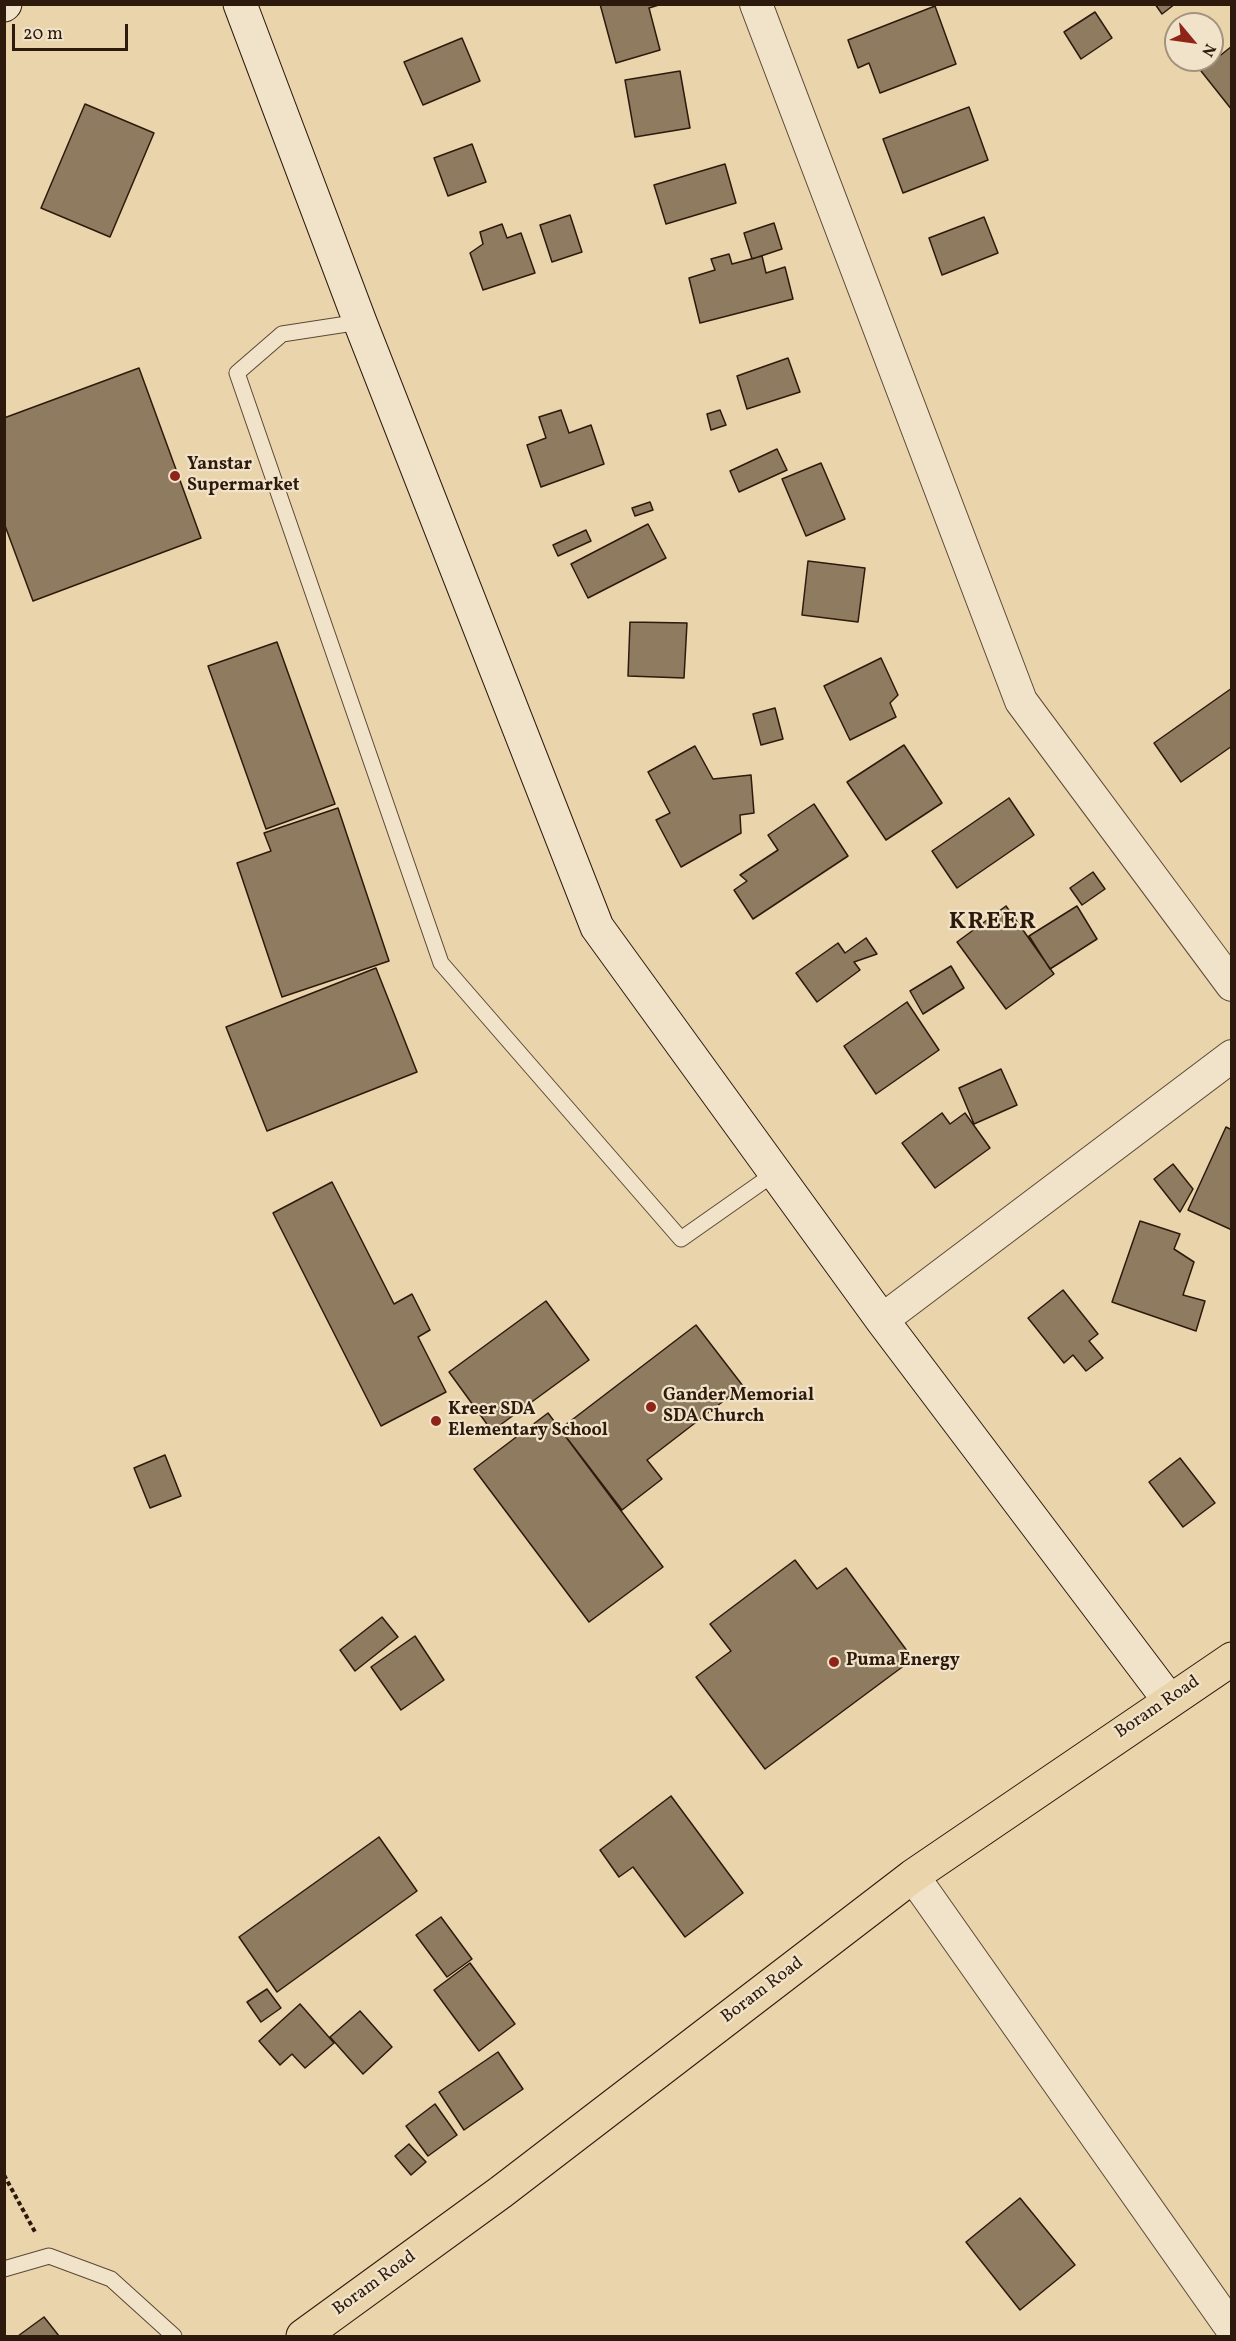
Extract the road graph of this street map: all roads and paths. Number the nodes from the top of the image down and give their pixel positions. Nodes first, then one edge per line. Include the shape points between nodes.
1 (240, 4) edge
2 (756, 4) edge
3 (360, 322) junction
4 (1232, 985) edge
5 (1232, 1056) edge
6 (775, 1173) junction
7 (882, 1320) junction
8 (1232, 1659) edge
9 (1169, 1700) junction
10 (913, 1876) junction
11 (4, 2175) edge
12 (49, 2256) junction
13 (4, 2269) edge
14 (1232, 2329) edge
15 (174, 2337) edge
16 (303, 2337) edge

1 - 3 street
2 - 4 street via 1020,701
3 - 6 street via 597,927
3 - 6 lane via 282,334 237,373 441,963 681,1239
5 - 7 street
6 - 7 street
7 - 9 street
8 - 9 main road, Boram Road
9 - 10 main road, Boram Road
10 - 14 street
10 - 16 main road, Boram Road via 501,2192
11 - 12 path
12 - 13 lane
12 - 15 lane via 111,2279

